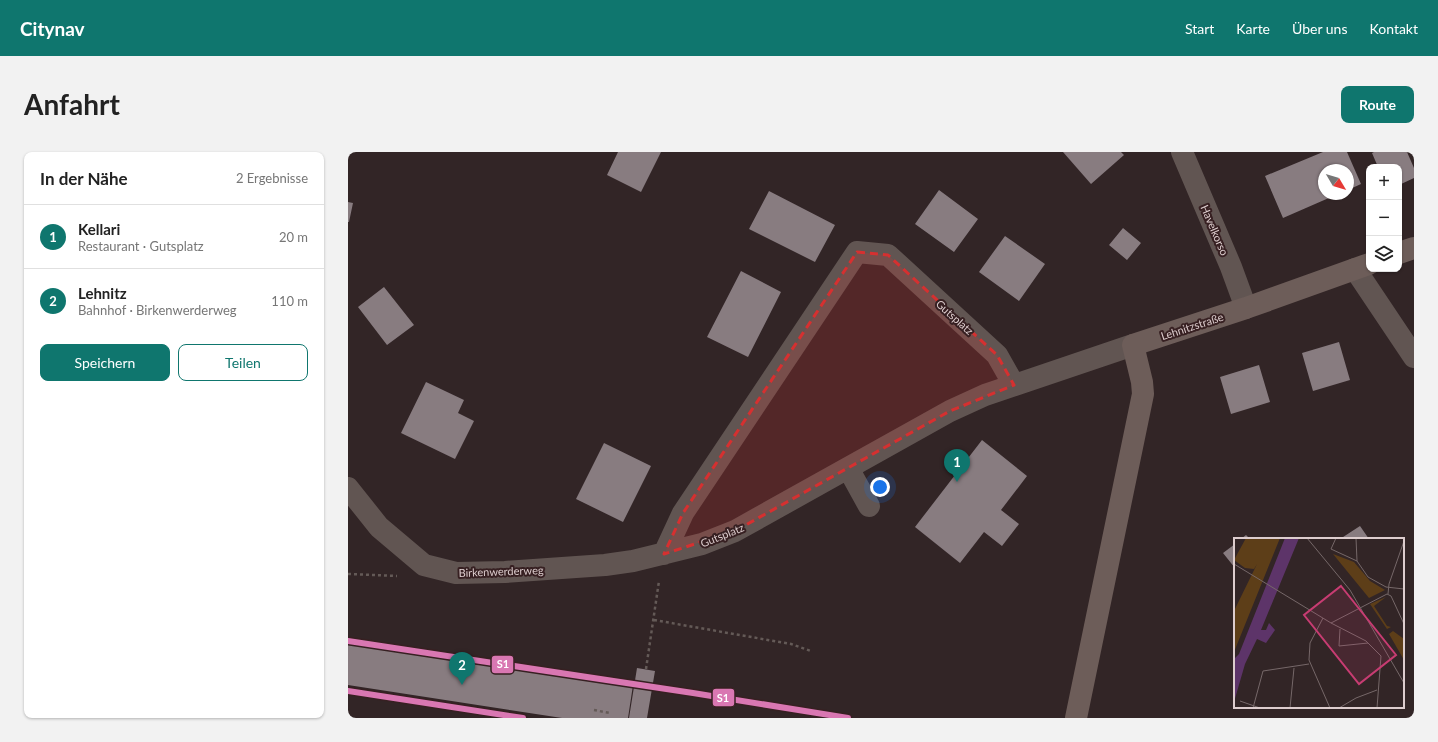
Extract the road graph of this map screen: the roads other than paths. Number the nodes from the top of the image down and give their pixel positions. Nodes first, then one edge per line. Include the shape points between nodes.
1 (1182, 152) edge
2 (1414, 248) edge
3 (1402, 253) edge
4 (1362, 266) edge
5 (1246, 308) junction
6 (1133, 345) junction
7 (1414, 357) edge
8 (1014, 385) junction
9 (848, 468) junction
10 (348, 488) edge
11 (869, 506) dead end
12 (664, 554) junction
13 (1076, 718) edge

1 - 5 street, Havelkorso
2 - 3 main road
4 - 5 main road, Lehnitzstraße
4 - 7 street
5 - 6 main road, Lehnitzstraße
6 - 8 street, Lehnitzstraße
6 - 13 main road via 1143,394
8 - 9 street, Gutsplatz via 950,411
8 - 12 street, Gutsplatz via 997,355 888,255 857,252 684,513
9 - 11 street
9 - 12 street, Gutsplatz via 735,531 702,544
10 - 12 street, Birkenwerderweg via 379,527 424,565 456,573 605,565

